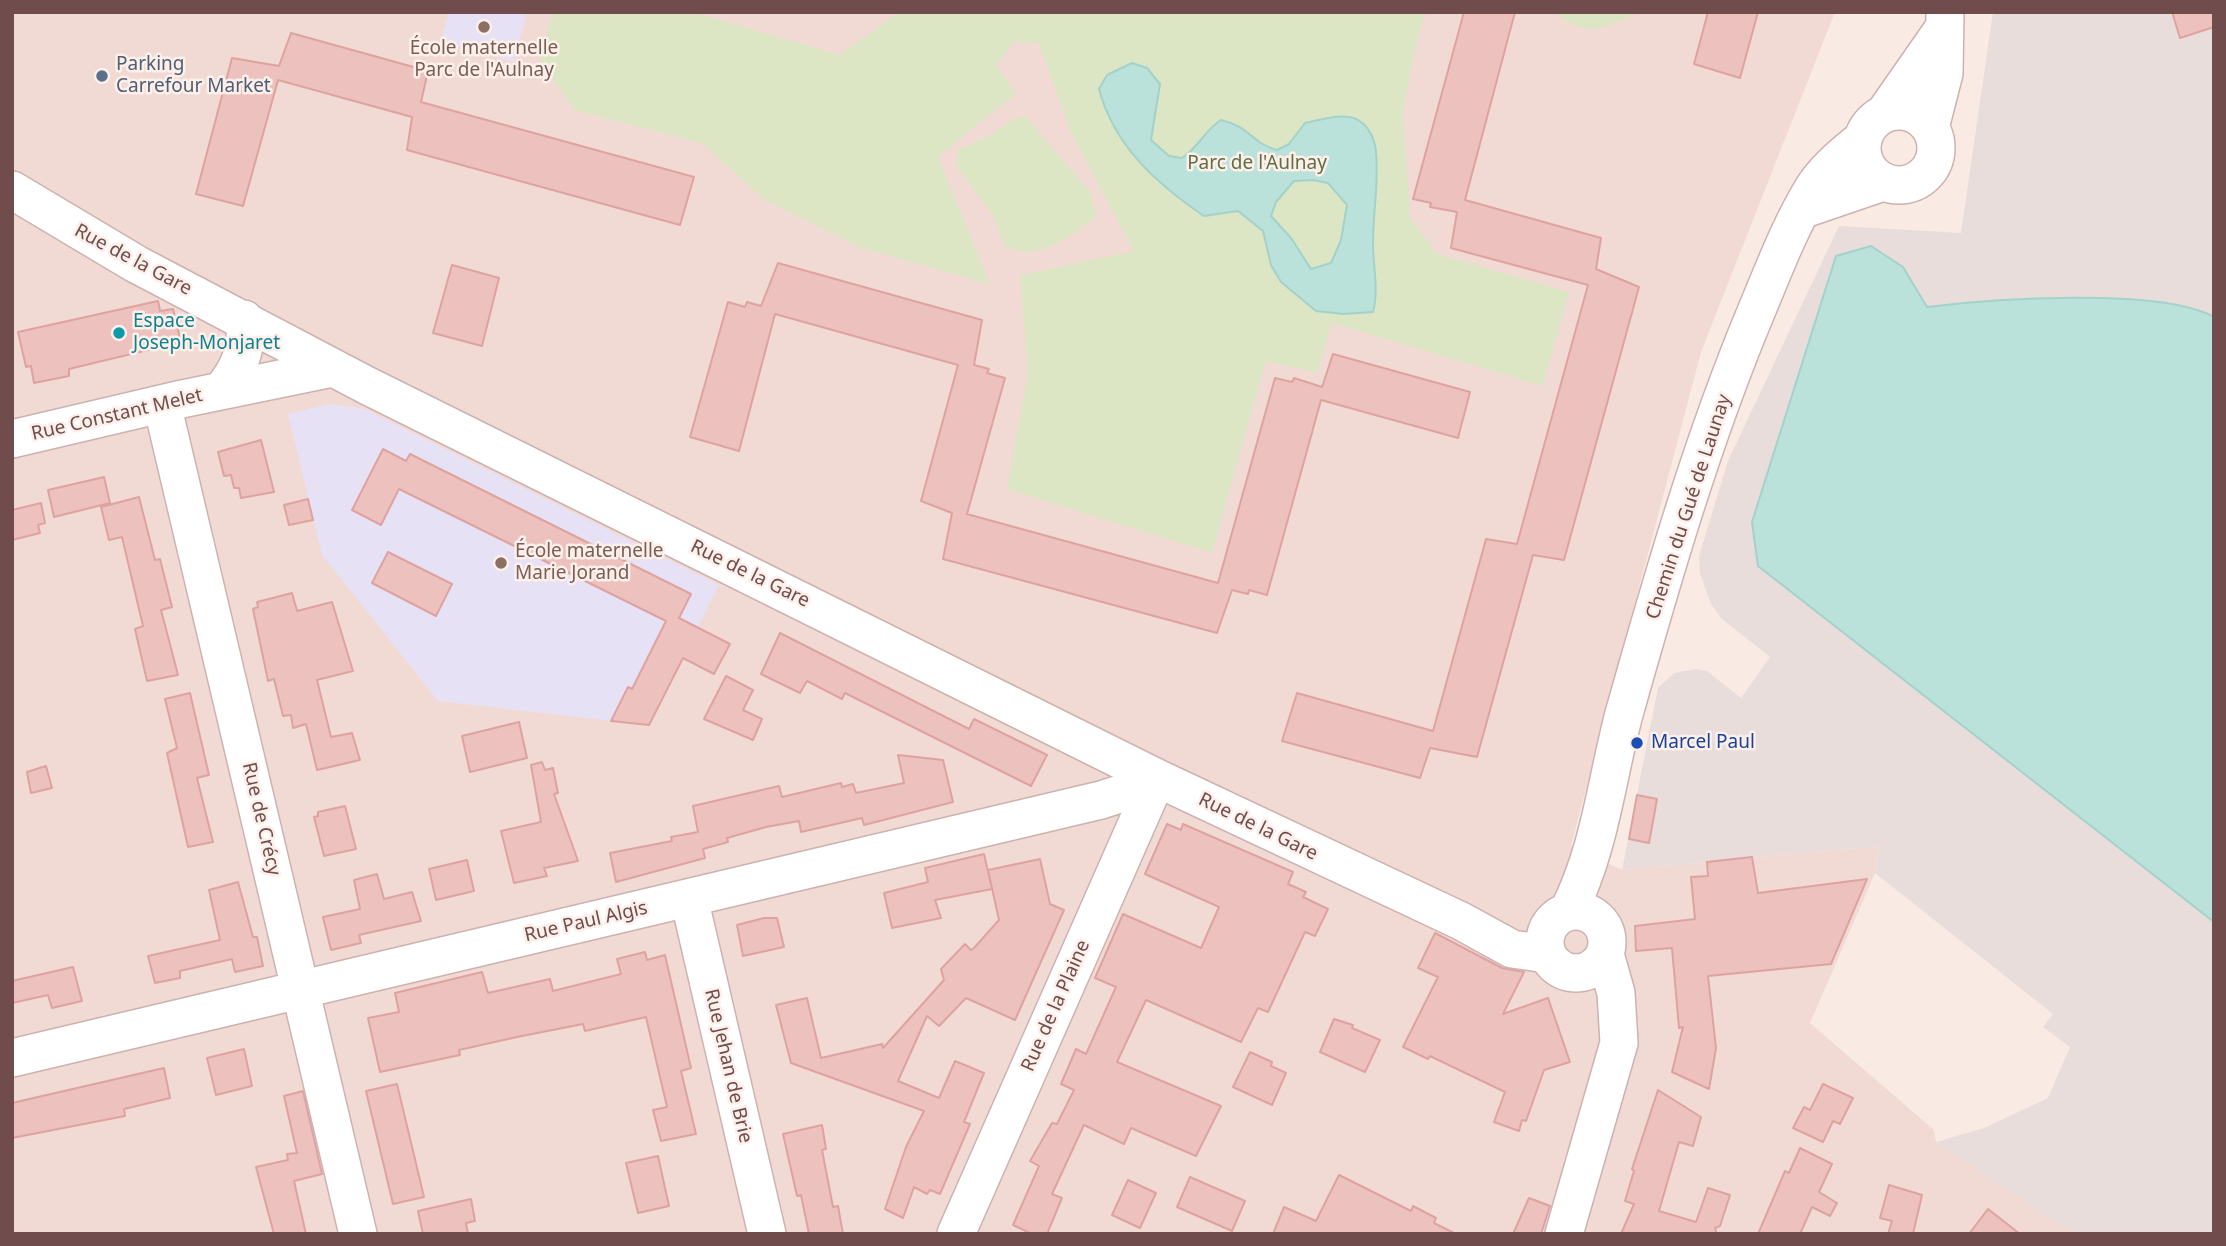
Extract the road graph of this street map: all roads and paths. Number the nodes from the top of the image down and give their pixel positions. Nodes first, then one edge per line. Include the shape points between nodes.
1 (1945, 20) edge
2 (1873, 127) junction
3 (1930, 128) junction
4 (1883, 182) junction
5 (12, 190) edge
6 (1804, 209) junction
7 (244, 319) junction
8 (333, 368) junction
9 (221, 391) junction
10 (162, 404) junction
11 (12, 439) edge
12 (1157, 778) junction
13 (689, 898) junction
14 (1566, 927) junction
15 (1594, 963) junction
16 (301, 990) junction
17 (12, 1058) edge
18 (1565, 1233) edge
19 (358, 1234) edge
20 (767, 1234) edge
21 (956, 1234) edge

1 - 2 street, Chemin du Gué de Launay
1 - 3 street, Chemin du Gué de Launay via 1944,73
2 - 3 street via 1904,112
2 - 4 street via 1866,165
2 - 6 street, Chemin du Gué de Launay via 1815,186
3 - 4 street via 1936,147 1926,173 1907,184
4 - 6 street
5 - 7 street, Rue de la Gare via 136,264
6 - 14 street, Chemin du Gué de Launay via 1793,225 1714,422 1624,717 1603,816 1603,871
7 - 8 street, Rue de la Gare
7 - 9 street, Rue Constant Melet via 245,345
8 - 9 street, Rue Constant Melet
8 - 12 street, Rue de la Gare
9 - 10 street, Rue Constant Melet
10 - 11 street, Rue Constant Melet
10 - 16 street, Rue de Crécy
12 - 13 street, Rue Paul Algis via 1101,800
12 - 14 street, Rue de la Gare via 1461,920 1508,930
12 - 21 street, Rue de la Plaine
13 - 16 street, Rue Paul Algis
13 - 20 street, Rue Jehan de Brie
14 - 15 street via 1606,934
14 - 15 street via 1551,962 1566,972
15 - 18 street via 1617,1032 1616,1060
16 - 17 street, Rue Paul Algis
16 - 19 street, Rue de Crécy

